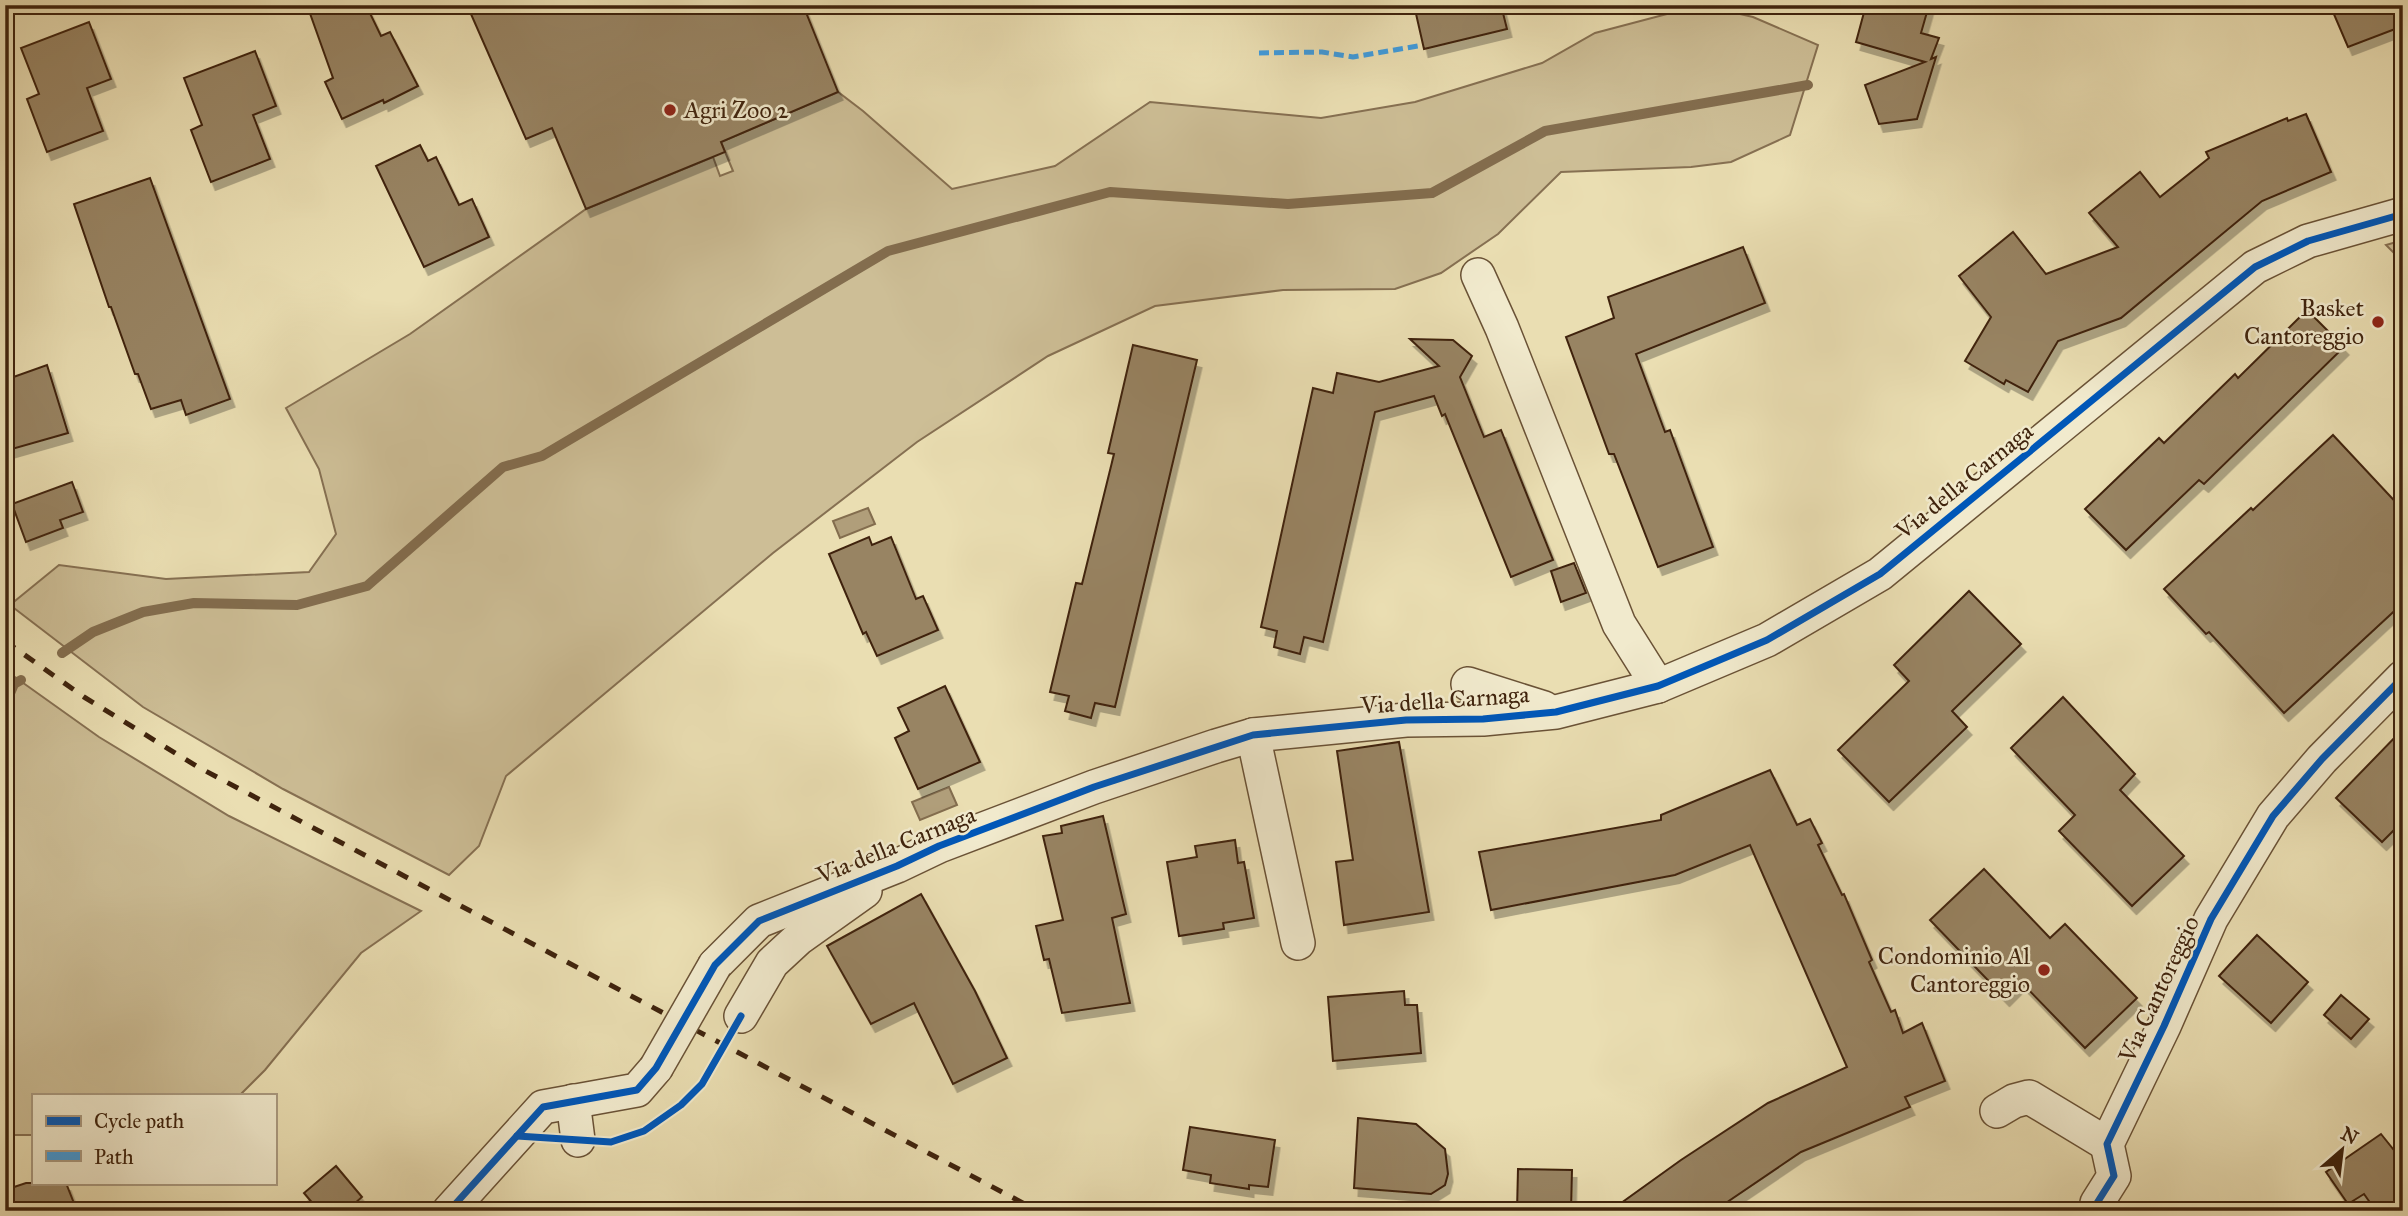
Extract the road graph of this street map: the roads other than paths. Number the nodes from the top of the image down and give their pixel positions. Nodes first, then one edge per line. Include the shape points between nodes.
1 (2403, 214) edge
2 (1478, 275) dead end
3 (2403, 677) edge
4 (1468, 684) dead end
5 (1658, 687) junction
6 (1556, 712) junction
7 (1253, 735) junction
8 (897, 866) junction
9 (1298, 943) dead end
10 (724, 956) junction
11 (762, 980) junction
12 (741, 1016) dead end
13 (573, 1101) junction
14 (1997, 1111) dead end
15 (578, 1140) dead end
16 (2106, 1144) junction
17 (2097, 1203) dead end
18 (456, 1206) edge

1 - 5 street, Via della Carnaga via 2308,241 2255,267 1880,574 1767,640
2 - 5 street via 1619,624
3 - 16 street, Via Cantoreggio via 2273,816 2211,919
4 - 6 street, Via della Carnaga
5 - 6 street, Via della Carnaga
6 - 7 street, Via della Carnaga
7 - 8 street, Via della Carnaga via 1094,786
7 - 9 street
8 - 10 street, Via della Carnaga via 760,921
8 - 11 street, Via della Carnaga via 799,938 772,963
10 - 11 street
10 - 13 street, Via della Carnaga, bridge via 656,1068 637,1090
11 - 12 street, Via della Carnaga
13 - 15 street
13 - 18 street, Via della Carnaga via 543,1107
14 - 16 street via 2029,1097
16 - 17 street via 2114,1176

